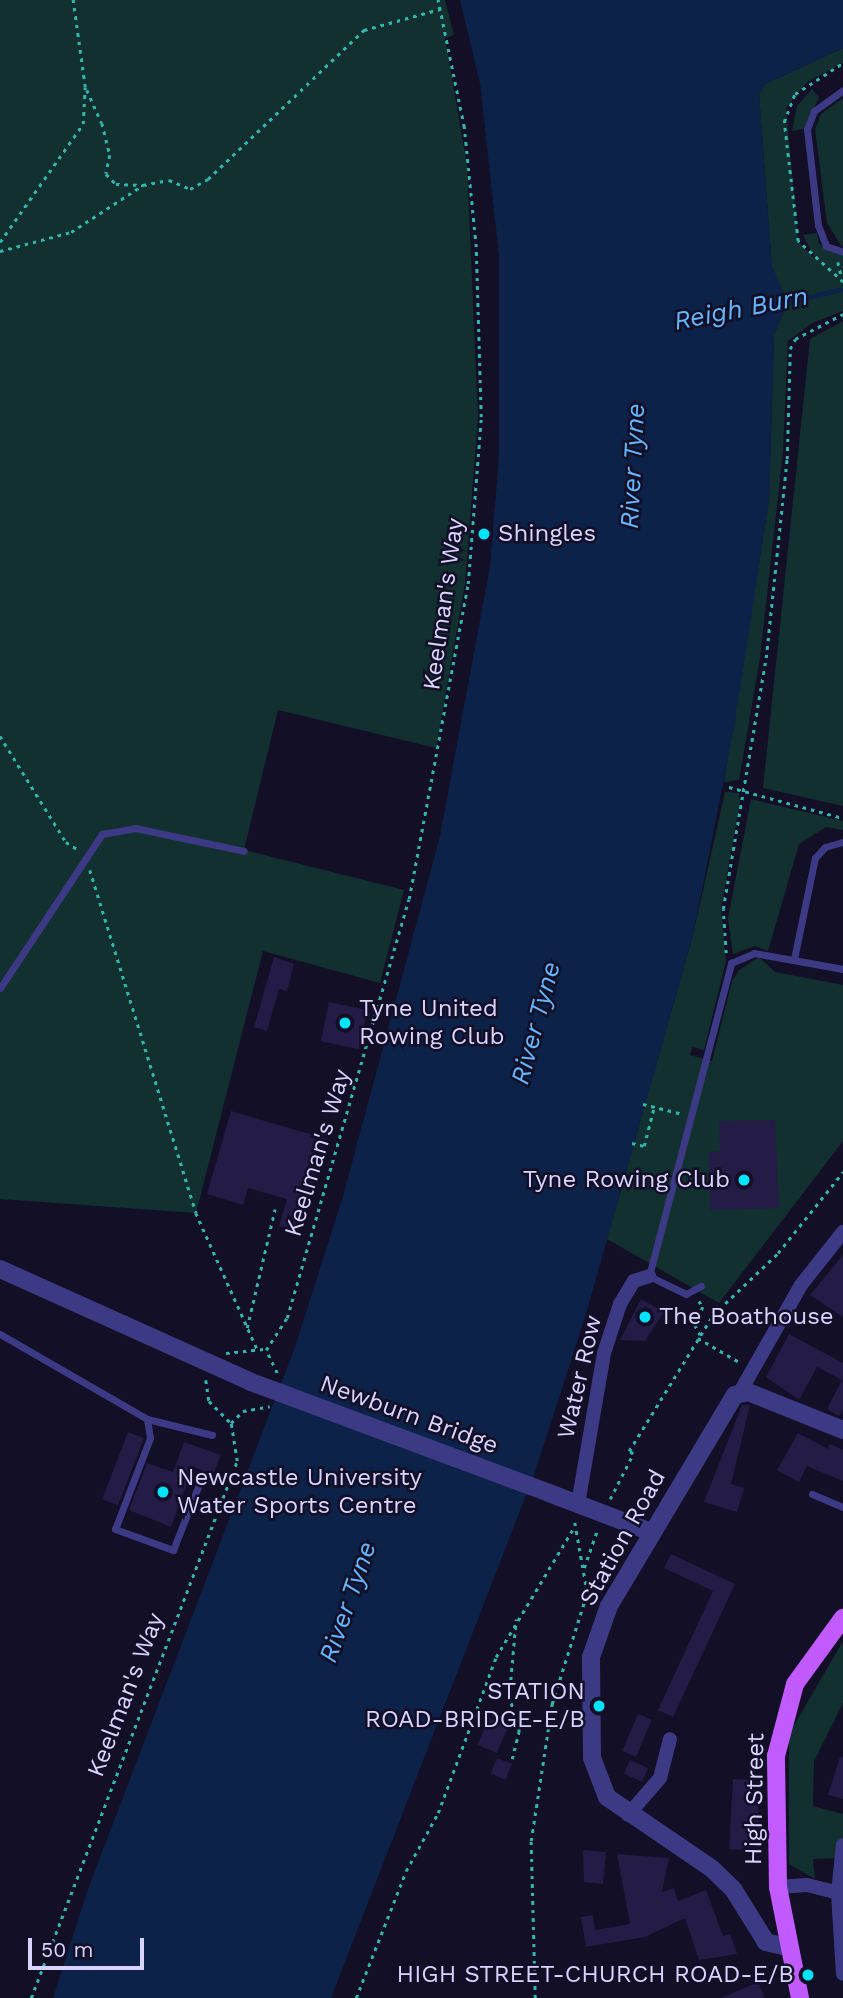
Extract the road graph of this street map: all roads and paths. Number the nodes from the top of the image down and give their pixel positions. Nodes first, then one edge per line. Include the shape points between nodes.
1 (73, 0) edge
2 (438, 0) edge
3 (440, 9) junction
4 (85, 87) junction
5 (843, 90) edge
6 (143, 185) junction
7 (0, 242) edge
8 (0, 251) edge
9 (839, 251) edge
10 (843, 282) edge
11 (843, 314) edge
12 (0, 736) edge
13 (729, 787) dead end
14 (746, 792) junction
15 (843, 818) edge
16 (843, 842) edge
17 (244, 850) dead end
18 (85, 854) junction
19 (794, 959) junction
20 (731, 963) junction
21 (843, 969) edge
22 (0, 988) edge
23 (643, 1104) dead end
24 (654, 1107) junction
25 (689, 1116) junction
26 (632, 1143) dead end
27 (843, 1172) edge
28 (275, 1209) dead end
29 (843, 1232) edge
30 (0, 1269) edge
31 (649, 1276) junction
32 (701, 1286) dead end
33 (680, 1292) junction
34 (247, 1328) junction
35 (0, 1334) edge
36 (699, 1337) junction
37 (257, 1349) junction
38 (266, 1350) junction
39 (206, 1366) junction
40 (752, 1369) junction
41 (279, 1377) dead end
42 (740, 1392) junction
43 (274, 1395) dead end
44 (147, 1419) junction
45 (231, 1423) junction
46 (841, 1426) edge
47 (212, 1435) dead end
48 (198, 1487) dead end
49 (812, 1494) dead end
50 (578, 1504) junction
51 (843, 1507) edge
52 (603, 1513) junction
53 (573, 1529) junction
54 (651, 1532) junction
55 (584, 1568) junction
56 (517, 1616) junction
57 (843, 1618) edge
58 (670, 1739) dead end
59 (512, 1759) dead end
60 (628, 1815) junction
61 (843, 1845) edge
62 (778, 1887) junction
63 (838, 1893) junction
64 (787, 1947) junction
65 (843, 1974) edge
66 (31, 1998) edge
67 (356, 1998) edge
68 (535, 1998) edge
69 (800, 1998) edge

1 - 4 path
2 - 3 path, Keelman's Way
3 - 6 path via 364,30 208,179 190,189 169,180
3 - 38 path, Keelman's Way via 464,127 476,247 481,417 468,584 409,899 287,1318
4 - 6 path via 103,123 110,155 106,174 116,184
4 - 7 path via 83,124
5 - 9 lane via 814,111 807,129 818,225 827,246
6 - 8 path via 71,232
9 - 10 path
11 - 14 path via 794,339 790,349 787,459
12 - 18 path via 66,842
13 - 14 path
14 - 15 path
14 - 20 path via 723,909
16 - 19 lane via 824,847 815,858
17 - 18 lane via 122,827 102,834
18 - 22 lane
18 - 34 path via 196,1213
19 - 20 lane via 754,953
19 - 21 lane
20 - 25 lane
23 - 24 path
24 - 25 path
24 - 26 path via 644,1146
25 - 31 lane
27 - 36 path via 778,1254 729,1296
28 - 34 path
29 - 40 street via 801,1285
30 - 39 street, Newburn Bridge
31 - 33 lane
31 - 50 street, Water Row via 634,1281 620,1304 604,1353
32 - 33 lane via 692,1293
33 - 36 path via 702,1303 695,1325
34 - 37 path
35 - 44 lane
36 - 40 path
36 - 52 path via 629,1451 633,1454
37 - 38 path
37 - 39 path via 217,1353
38 - 41 path
39 - 45 path via 206,1395
39 - 50 street, Newburn Bridge, bridge
40 - 42 street
42 - 46 street
42 - 54 street, Station Road
43 - 45 path via 267,1409 243,1411
44 - 47 lane via 169,1420
44 - 48 lane via 150,1438 115,1530 173,1550
45 - 66 path, Keelman's Way via 237,1461
49 - 51 lane
50 - 52 street, Newburn Bridge
50 - 53 path
52 - 54 street, Newburn Bridge
52 - 55 path
53 - 55 path
53 - 56 path
54 - 60 street, Station Road via 609,1606 591,1657 595,1773 607,1797
55 - 68 path via 587,1593 552,1704 531,1841 538,1937
56 - 59 path via 509,1697 519,1731
56 - 67 path
57 - 62 main road, High Street via 806,1665 784,1711 776,1756
58 - 60 street via 660,1778
60 - 64 street, Station Road via 711,1868 744,1904 766,1942
61 - 63 street
62 - 63 street via 807,1885
62 - 64 main road, High Street
63 - 65 street
64 - 69 main road, High Street

